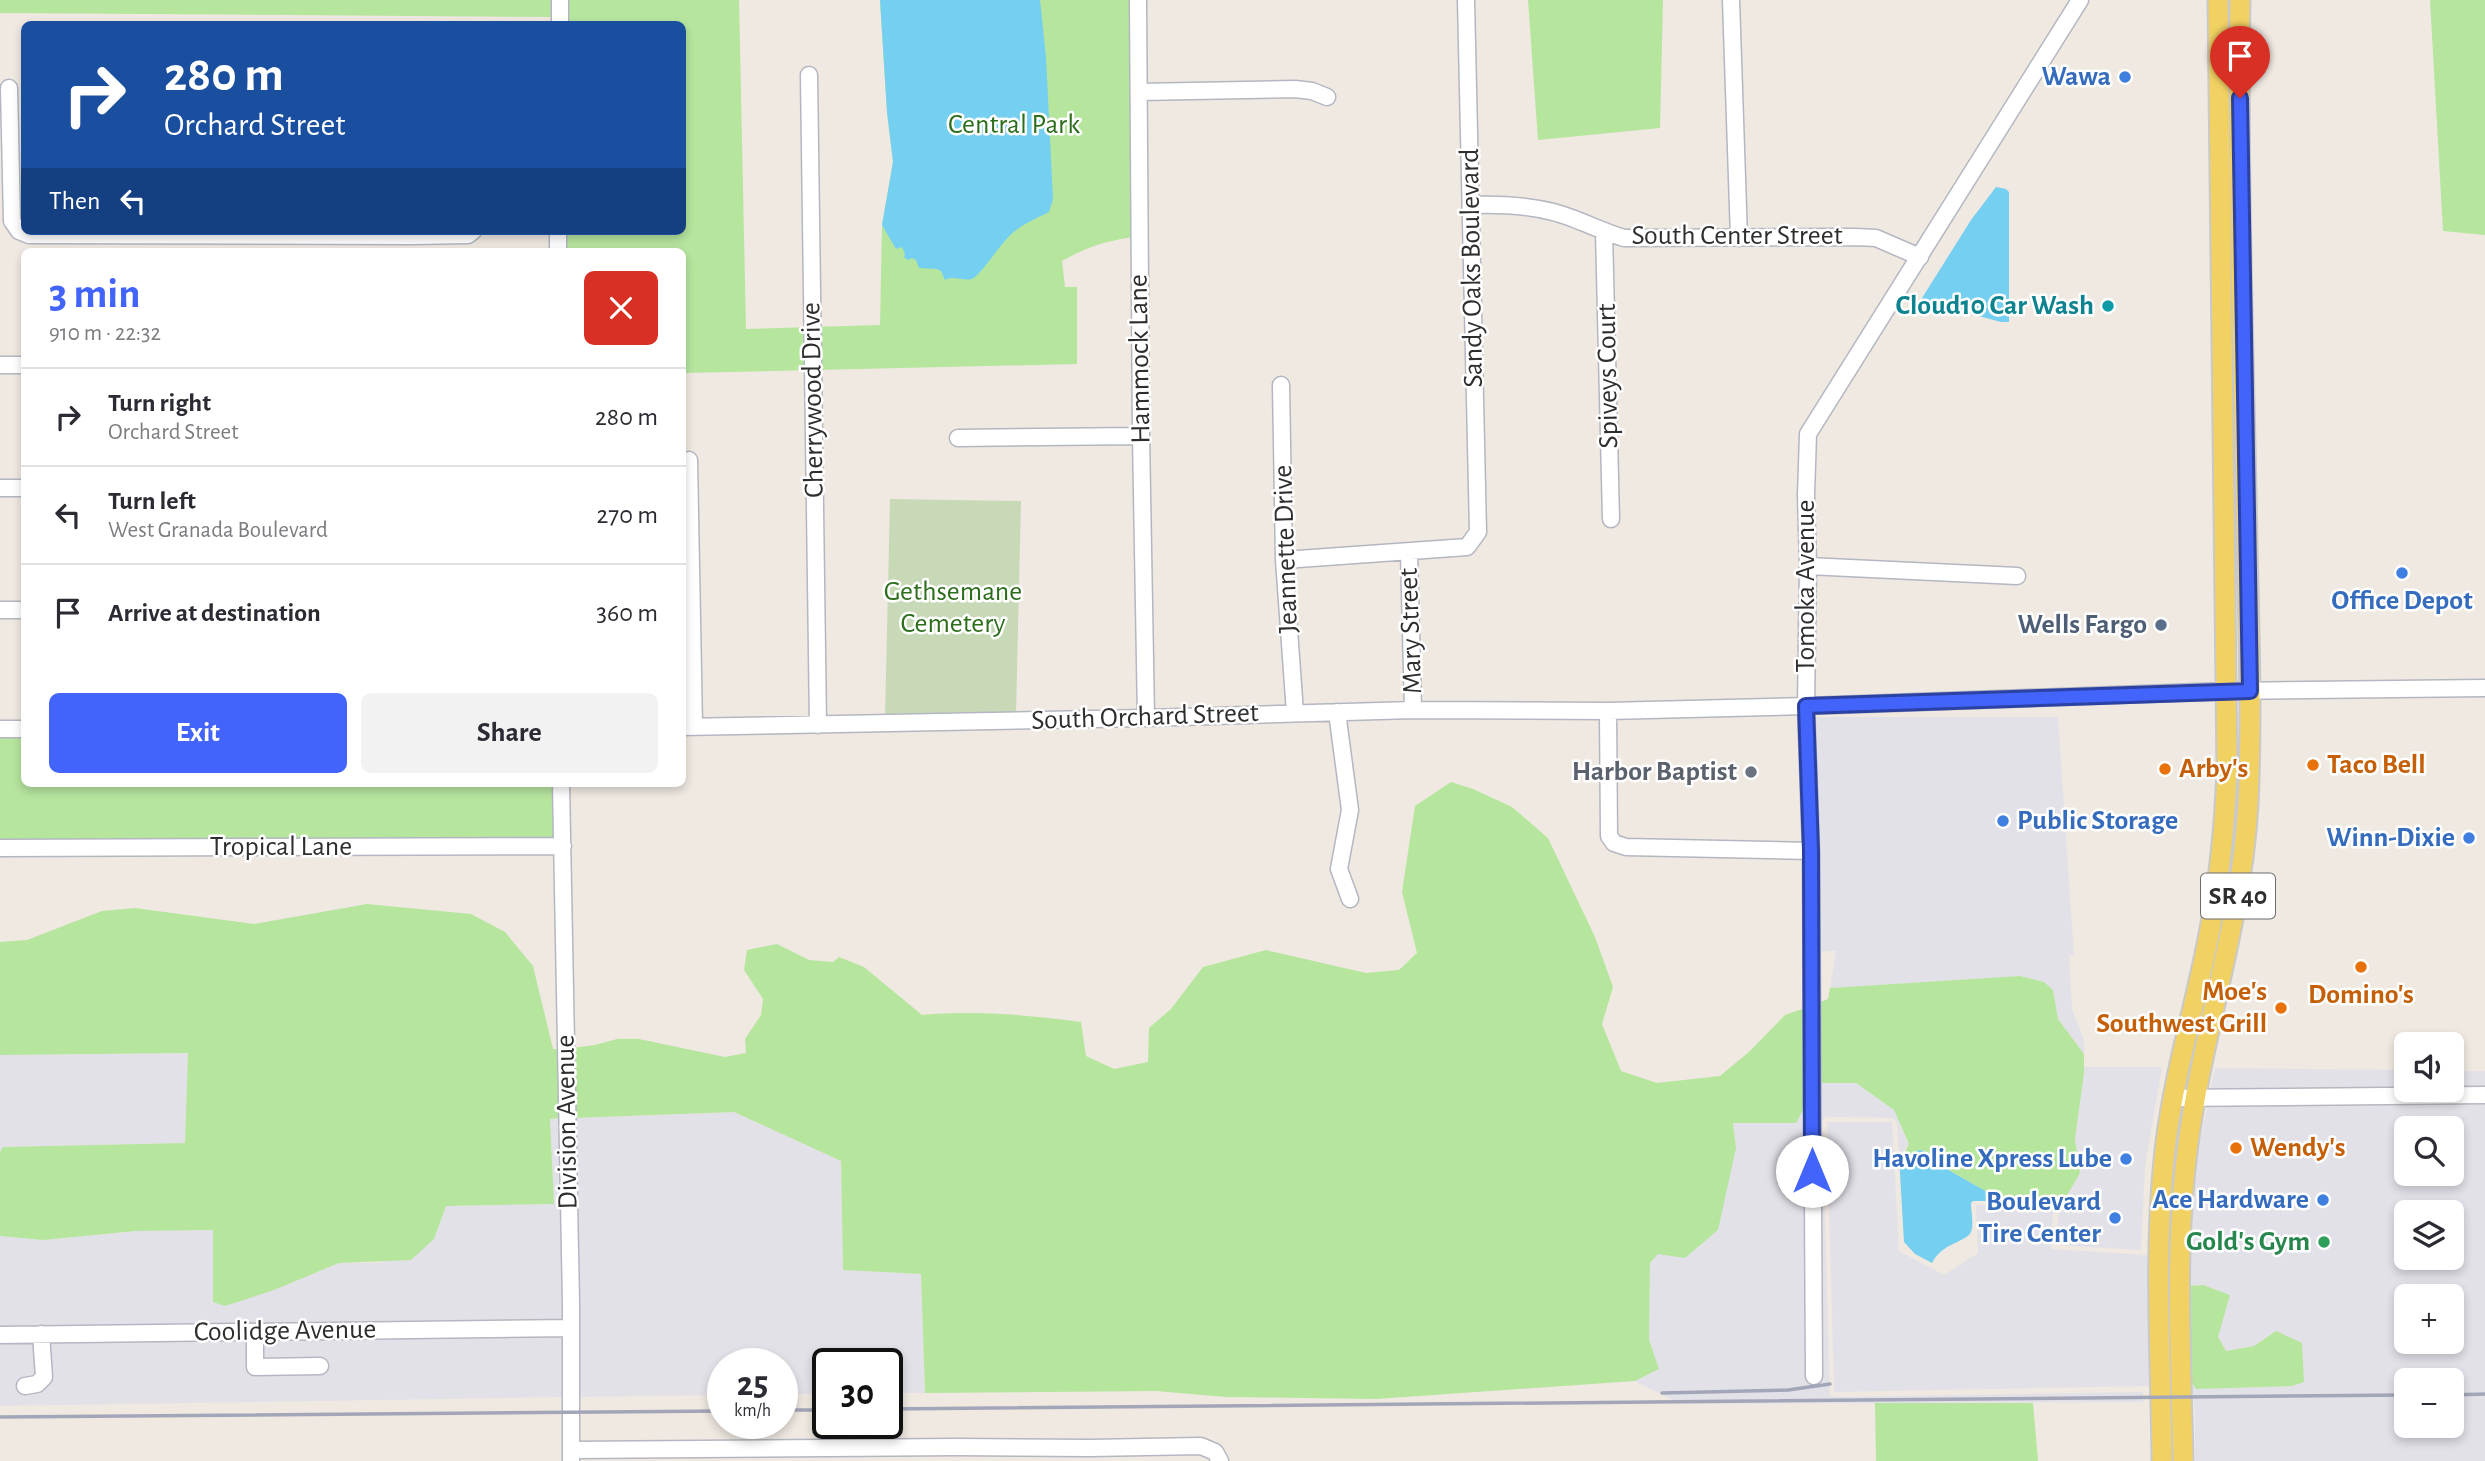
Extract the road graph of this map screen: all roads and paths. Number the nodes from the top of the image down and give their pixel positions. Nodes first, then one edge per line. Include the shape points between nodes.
1 (560, 0) edge
2 (1138, 0) edge
3 (1466, 0) edge
4 (1731, 0) edge
5 (2080, 0) edge
6 (2218, 0) edge
7 (2240, 0) edge
8 (560, 21) edge
9 (809, 75) dead end
10 (9, 88) dead end
11 (1139, 92) junction
12 (1327, 97) dead end
13 (1471, 205) junction
14 (21, 232) edge
15 (1604, 232) junction
16 (29, 235) edge
17 (113, 235) joint
18 (364, 235) edge
19 (468, 235) edge
20 (1739, 238) junction
21 (412, 244) edge
22 (113, 248) edge
23 (1920, 257) junction
24 (2244, 346) junction
25 (2222, 347) junction
26 (0, 365) edge
27 (21, 365) edge
28 (1281, 384) dead end
29 (1141, 436) junction
30 (958, 438) dead end
31 (689, 460) dead end
32 (0, 488) edge
33 (21, 488) edge
34 (1611, 519) dead end
35 (1409, 553) junction
36 (1284, 560) junction
37 (1808, 566) junction
38 (2017, 576) dead end
39 (0, 610) edge
40 (21, 610) edge
41 (2485, 688) edge
42 (2227, 691) junction
43 (2250, 691) junction
44 (1806, 706) junction
45 (1413, 710) junction
46 (1608, 710) junction
47 (1336, 712) junction
48 (1294, 713) junction
49 (1146, 718) junction
50 (818, 725) junction
51 (688, 727) edge
52 (0, 729) edge
53 (21, 729) edge
54 (561, 787) edge
55 (563, 846) junction
56 (0, 848) edge
57 (1811, 851) junction
58 (2216, 894) junction
59 (1350, 899) dead end
60 (2230, 942) junction
61 (2485, 1095) edge
62 (2173, 1098) junction
63 (2196, 1098) junction
64 (2180, 1300) junction
65 (2158, 1301) junction
66 (571, 1328) junction
67 (255, 1332) junction
68 (41, 1334) junction
69 (0, 1335) edge
70 (320, 1366) dead end
71 (1814, 1377) dead end
72 (24, 1386) dead end
73 (957, 1454) edge
74 (571, 1455) edge
75 (1091, 1455) edge
76 (1217, 1457) edge
77 (2162, 1461) edge
78 (2183, 1461) edge

1 - 8 street
2 - 11 street, Hammock Lane
3 - 13 street, Sandy Oaks Boulevard
4 - 20 street
5 - 23 street, Tomoka Avenue
6 - 25 main road, SR 40
7 - 24 main road, SR 40
9 - 50 street, Cherrywood Drive
10 - 14 street via 12,221
11 - 12 street via 1295,89
11 - 29 street, Hammock Lane
13 - 15 street, South Center Street via 1510,204 1555,212
13 - 35 street, Sandy Oaks Boulevard via 1478,532 1467,547
15 - 20 street, South Center Street via 1624,238
15 - 34 street, Spiveys Court
16 - 17 street
17 - 22 street
18 - 21 street
19 - 21 street
20 - 23 street, South Center Street via 1876,238
23 - 37 street, Tomoka Avenue via 1808,434
24 - 25 street
24 - 43 main road, SR 40
25 - 42 main road, SR 40
26 - 27 street
28 - 36 street, Jeannette Drive
29 - 30 street
29 - 49 street, Hammock Lane
31 - 51 street
32 - 33 street
35 - 36 street
35 - 45 street, Mary Street
36 - 48 street, Jeannette Drive
37 - 38 street
37 - 44 street, Tomoka Avenue
39 - 40 street
41 - 43 street, South Orchard Street
42 - 43 street, South Orchard Street
42 - 44 street, South Orchard Street
42 - 58 main road, SR 40 via 2226,803
43 - 60 main road, SR 40 via 2248,807
44 - 46 street, South Orchard Street
44 - 57 street, Tomoka Avenue
45 - 46 street, South Orchard Street
45 - 47 street, South Orchard Street
46 - 57 street via 1609,836 1614,844
47 - 48 street, South Orchard Street
47 - 59 street via 1350,810 1339,869
48 - 49 street, South Orchard Street
49 - 50 street, South Orchard Street
50 - 51 street, South Orchard Street
52 - 53 street
54 - 55 street, Division Avenue
55 - 56 street, Tropical Lane
55 - 66 street, Division Avenue
57 - 71 street, Tomoka Avenue
58 - 60 main road via 2227,907
58 - 62 main road, SR 40
60 - 63 main road, SR 40
61 - 63 street
62 - 63 street
62 - 65 main road, SR 40 via 2161,1185
63 - 64 main road, SR 40 via 2183,1189
64 - 65 street
64 - 78 main road, SR 40
65 - 77 main road, SR 40
66 - 67 street, Coolidge Avenue
66 - 74 street, Division Avenue
67 - 68 street, Coolidge Avenue
67 - 70 street via 255,1367
68 - 69 street, Coolidge Avenue
68 - 72 street via 44,1377 37,1384
73 - 74 street
73 - 75 street
75 - 76 street via 1201,1446

